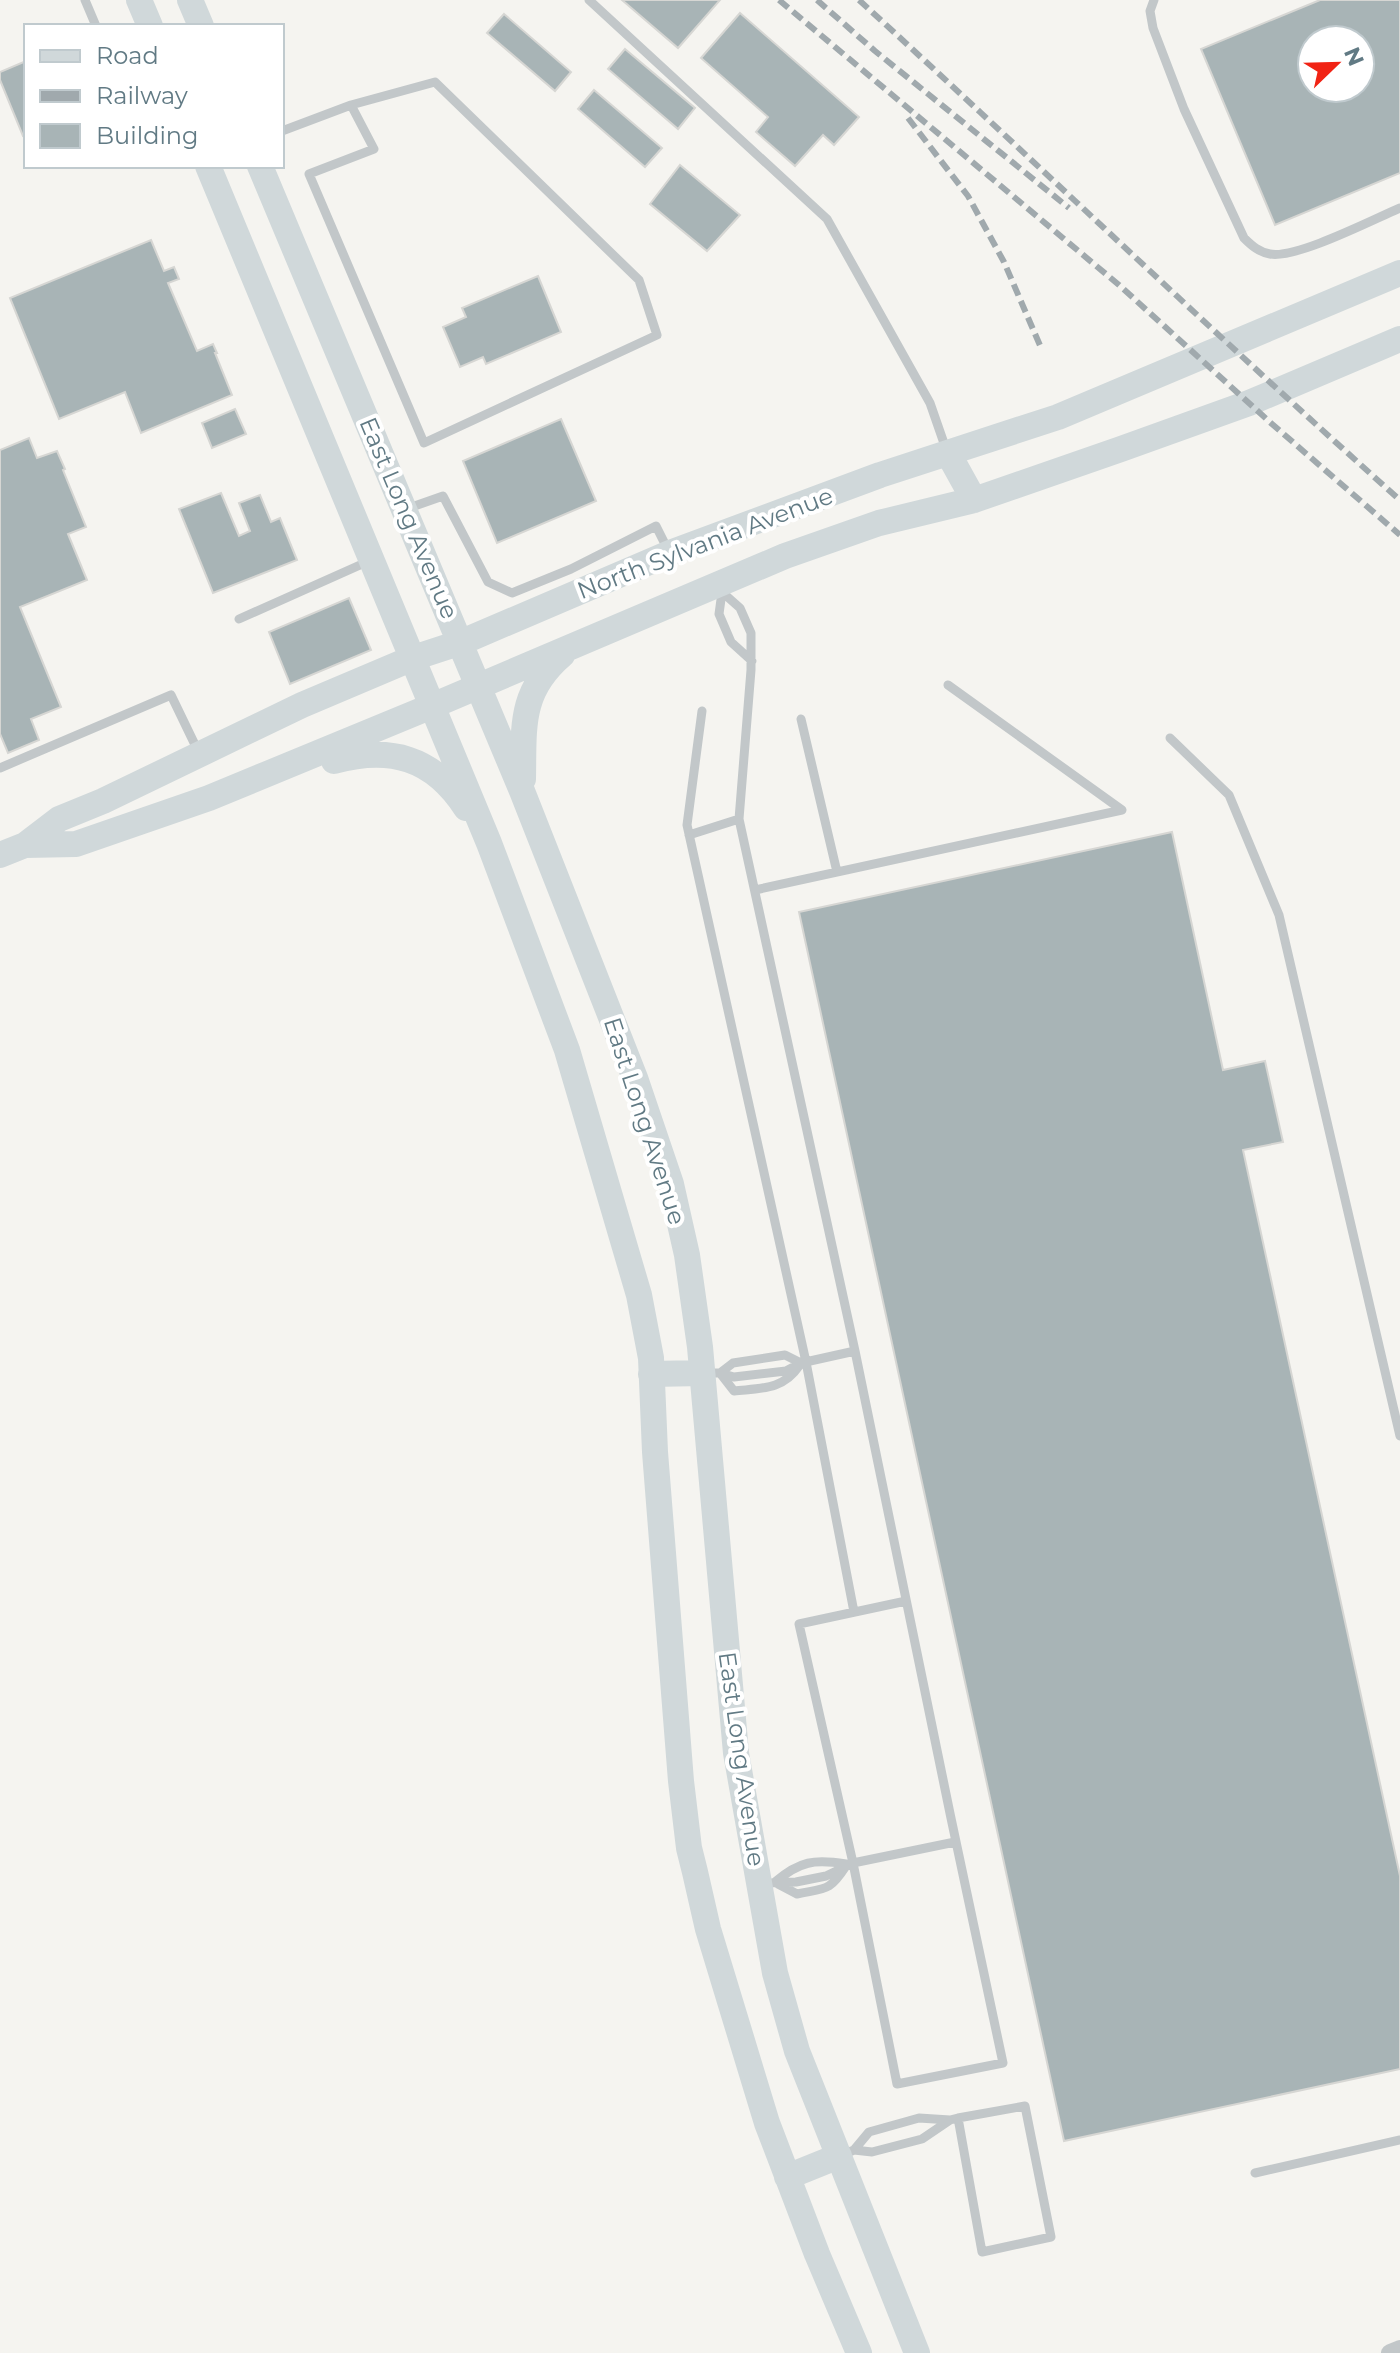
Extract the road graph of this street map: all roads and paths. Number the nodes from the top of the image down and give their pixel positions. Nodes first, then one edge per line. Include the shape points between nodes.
1 (85, 0) edge
2 (139, 0) edge
3 (190, 0) edge
4 (589, 0) edge
5 (1154, 0) edge
6 (95, 24) edge
7 (149, 24) edge
8 (200, 24) edge
9 (351, 105) junction
10 (284, 130) edge
11 (209, 168) edge
12 (261, 168) edge
13 (1400, 208) edge
14 (1400, 273) edge
15 (1400, 339) edge
16 (948, 453) junction
17 (974, 500) junction
18 (406, 509) junction
19 (670, 553) junction
20 (372, 559) junction
21 (721, 588) junction
22 (239, 619) dead end
23 (462, 642) junction
24 (572, 646) junction
25 (413, 658) junction
26 (752, 661) junction
27 (948, 685) dead end
28 (480, 686) junction
29 (432, 706) junction
30 (702, 711) dead end
31 (801, 719) dead end
32 (1170, 738) dead end
33 (196, 756) junction
34 (0, 768) edge
35 (522, 791) junction
36 (220, 794) junction
37 (739, 819) junction
38 (689, 835) junction
39 (489, 843) junction
40 (25, 845) junction
41 (0, 855) edge
42 (837, 872) junction
43 (755, 890) junction
44 (855, 1351) junction
45 (804, 1362) junction
46 (711, 1373) junction
47 (651, 1374) junction
48 (1400, 1436) edge
49 (906, 1601) junction
50 (854, 1612) junction
51 (955, 1842) junction
52 (850, 1864) junction
53 (767, 1883) junction
54 (954, 2119) junction
55 (1400, 2140) edge
56 (846, 2153) junction
57 (1255, 2173) dead end
58 (787, 2177) junction
59 (1400, 2349) edge
60 (859, 2353) edge
61 (917, 2353) edge
62 (1390, 2353) edge

1 - 6 lane
2 - 7 main road
3 - 8 main road
4 - 16 lane via 827,219 930,403
5 - 13 lane via 1153,28 1184,109 1244,238 1256,250 1293,253
9 - 9 lane via 374,149 309,174 424,443 657,335 639,280 435,82
9 - 10 lane
11 - 20 main road, East Long Avenue
12 - 18 main road, East Long Avenue
14 - 16 main road, North Sylvania Avenue via 1058,417
15 - 17 main road, North Sylvania Avenue via 1249,403
16 - 17 main road
16 - 19 main road, North Sylvania Avenue
17 - 21 main road, North Sylvania Avenue via 879,523 785,556
18 - 19 lane via 443,496 488,582 512,593 656,526
18 - 23 main road, East Long Avenue
19 - 23 main road, North Sylvania Avenue
20 - 22 lane
20 - 25 main road, East Long Avenue
21 - 24 main road, North Sylvania Avenue
21 - 26 lane via 740,608 751,633
21 - 26 lane via 719,614 731,642
23 - 25 main road, North Sylvania Avenue
23 - 28 main road, East Long Avenue
24 - 28 main road, North Sylvania Avenue
24 - 35 main road via 544,670 527,703
25 - 29 main road, East Long Avenue
25 - 33 main road, North Sylvania Avenue
26 - 37 lane
27 - 42 lane via 1122,810
28 - 29 main road, North Sylvania Avenue
28 - 35 main road, East Long Avenue
29 - 36 main road, North Sylvania Avenue
29 - 39 main road, East Long Avenue
30 - 38 lane
31 - 42 lane
32 - 48 lane via 1229,795 1279,915
33 - 34 lane via 171,695
33 - 36 main road
33 - 40 main road, North Sylvania Avenue via 59,819
35 - 46 main road, East Long Avenue via 671,1184
36 - 39 main road via 361,754 389,754 439,776
36 - 40 main road, North Sylvania Avenue via 76,844
37 - 38 lane
37 - 43 lane
38 - 45 lane
39 - 47 main road, East Long Avenue via 567,1050 639,1295
40 - 41 main road, North Sylvania Avenue
42 - 43 lane
43 - 44 lane
44 - 45 lane
44 - 49 lane
45 - 46 lane via 786,1371 734,1377
45 - 46 lane via 785,1355 733,1363
45 - 50 lane
46 - 47 main road
46 - 53 main road, East Long Avenue via 736,1753
47 - 58 main road, East Long Avenue via 689,1848 708,1929
49 - 50 lane
49 - 51 lane
50 - 52 lane via 799,1624
51 - 52 lane
51 - 52 lane via 1003,2063 897,2084
52 - 53 lane via 826,1876
52 - 53 lane via 823,1861 793,1867
53 - 56 main road, East Long Avenue via 775,1973 797,2051
54 - 54 lane via 1025,2106 1051,2237 982,2252
54 - 56 lane via 922,2139
54 - 56 lane via 919,2118 869,2132
55 - 57 lane
56 - 58 main road
56 - 61 main road, East Long Avenue
58 - 60 main road, East Long Avenue
59 - 62 street

